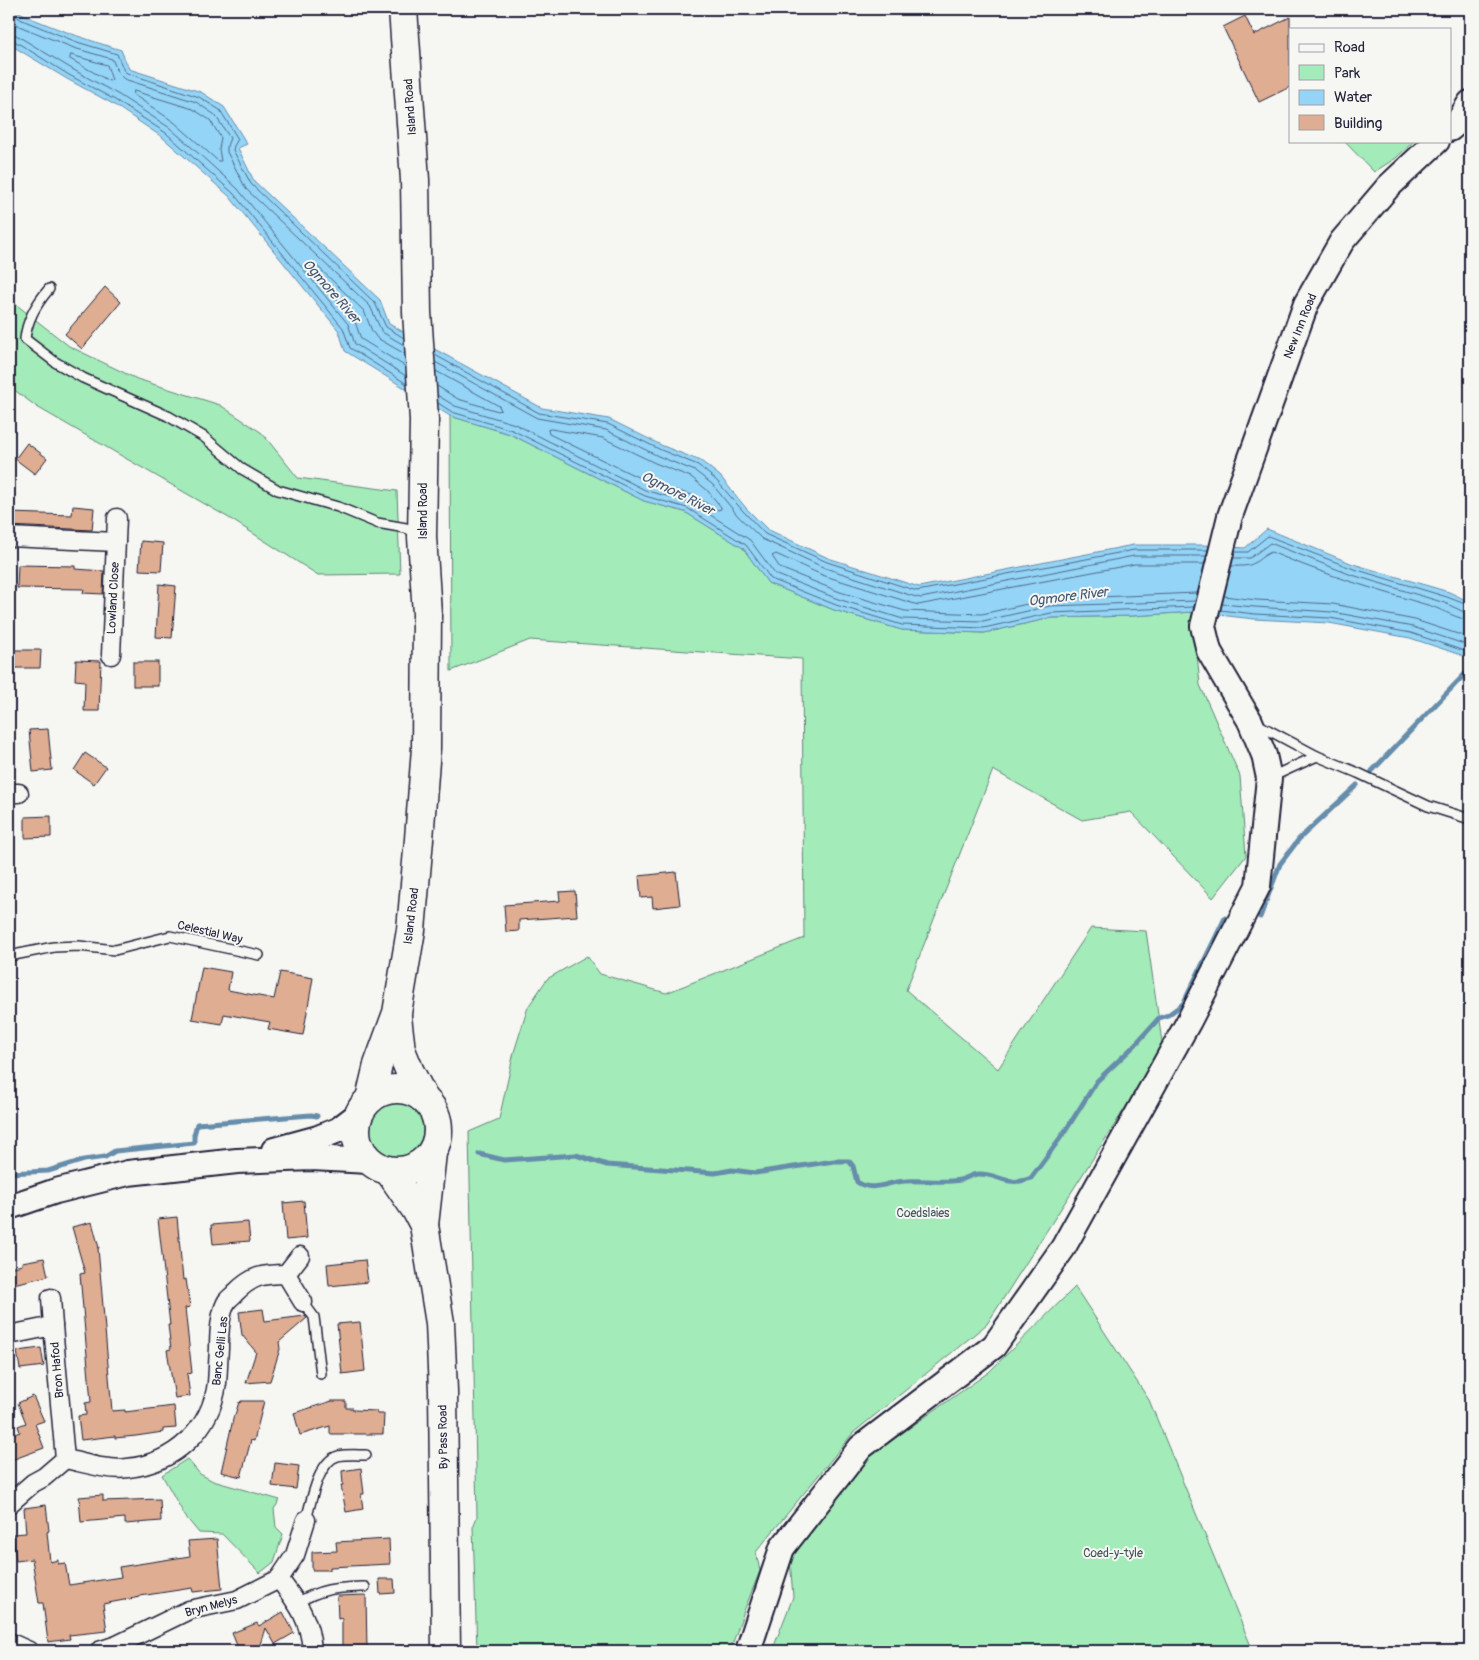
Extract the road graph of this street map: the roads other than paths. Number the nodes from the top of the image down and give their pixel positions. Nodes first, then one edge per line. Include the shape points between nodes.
1 (403, 9) edge
2 (1470, 103) edge
3 (1452, 127) edge
4 (1436, 142) edge
5 (49, 289) dead end
6 (117, 518) dead end
7 (9, 537) edge
8 (422, 537) junction
9 (116, 542) junction
10 (111, 654) dead end
11 (1250, 721) junction
12 (1317, 756) junction
13 (1269, 778) junction
14 (1470, 819) edge
15 (259, 955) dead end
16 (9, 956) edge
17 (397, 1013) junction
18 (424, 1099) junction
19 (365, 1106) junction
20 (432, 1153) junction
21 (236, 1160) junction
22 (379, 1166) junction
23 (9, 1207) edge
24 (424, 1225) junction
25 (300, 1256) dead end
26 (286, 1274) junction
27 (51, 1298) dead end
28 (303, 1302) joint
29 (53, 1326) junction
30 (9, 1335) edge
31 (321, 1374) dead end
32 (366, 1455) dead end
33 (65, 1459) junction
34 (9, 1504) edge
35 (306, 1520) joint
36 (279, 1579) junction
37 (365, 1587) dead end
38 (297, 1603) junction
39 (9, 1642) edge
40 (119, 1648) edge
41 (29, 1651) edge
42 (99, 1651) edge
43 (312, 1651) edge
44 (446, 1651) edge
45 (748, 1651) edge

1 - 8 main road, Island Road via 415,180 417,312 424,420
2 - 3 street
4 - 11 street, New Inn Road via 1388,187 1342,241 1306,304 1230,516 1202,626 1209,651
5 - 8 lane via 34,309 25,339 55,362 168,416 204,437 242,469 278,490 338,507 377,523 406,528
6 - 9 street, Lowland Close
7 - 9 street
8 - 17 main road, Island Road via 427,614 426,748 411,930
9 - 10 street, Lowland Close
11 - 12 lane
11 - 13 street via 1264,755
12 - 13 lane
12 - 14 lane via 1428,806
13 - 45 street via 1258,886 1189,1021 1063,1248 994,1346 861,1447 782,1548
15 - 16 lane, Celestial Way via 170,936 115,950 60,947
17 - 18 main road, Island Road via 401,1050
17 - 19 main road, Island Road
18 - 19 main road via 414,1092 391,1089 380,1092
18 - 20 main road via 437,1119 438,1131
19 - 21 street via 338,1130
19 - 22 main road via 356,1124 356,1134 360,1149
20 - 22 main road via 422,1163 401,1172
20 - 24 main road, By Pass Road
21 - 22 street via 312,1158
21 - 23 street via 128,1173
22 - 24 main road, By Pass Road via 411,1203
24 - 44 main road, By Pass Road via 440,1323
25 - 26 street
26 - 28 street
26 - 33 street, Banc Gelli Las via 268,1274 247,1281 226,1302 212,1404 201,1428 180,1448 156,1462 127,1469
27 - 29 street
28 - 31 lane via 314,1317
29 - 30 street, Bron Hafod
29 - 33 street, Bron Hafod
32 - 35 lane via 336,1456 325,1465
33 - 34 street
35 - 36 street via 295,1554
36 - 38 street
36 - 40 street, Bryn Melys via 237,1600 189,1610
37 - 38 lane via 332,1588 311,1594
38 - 43 street via 311,1636
39 - 41 street
40 - 42 street, Bryn Melys

